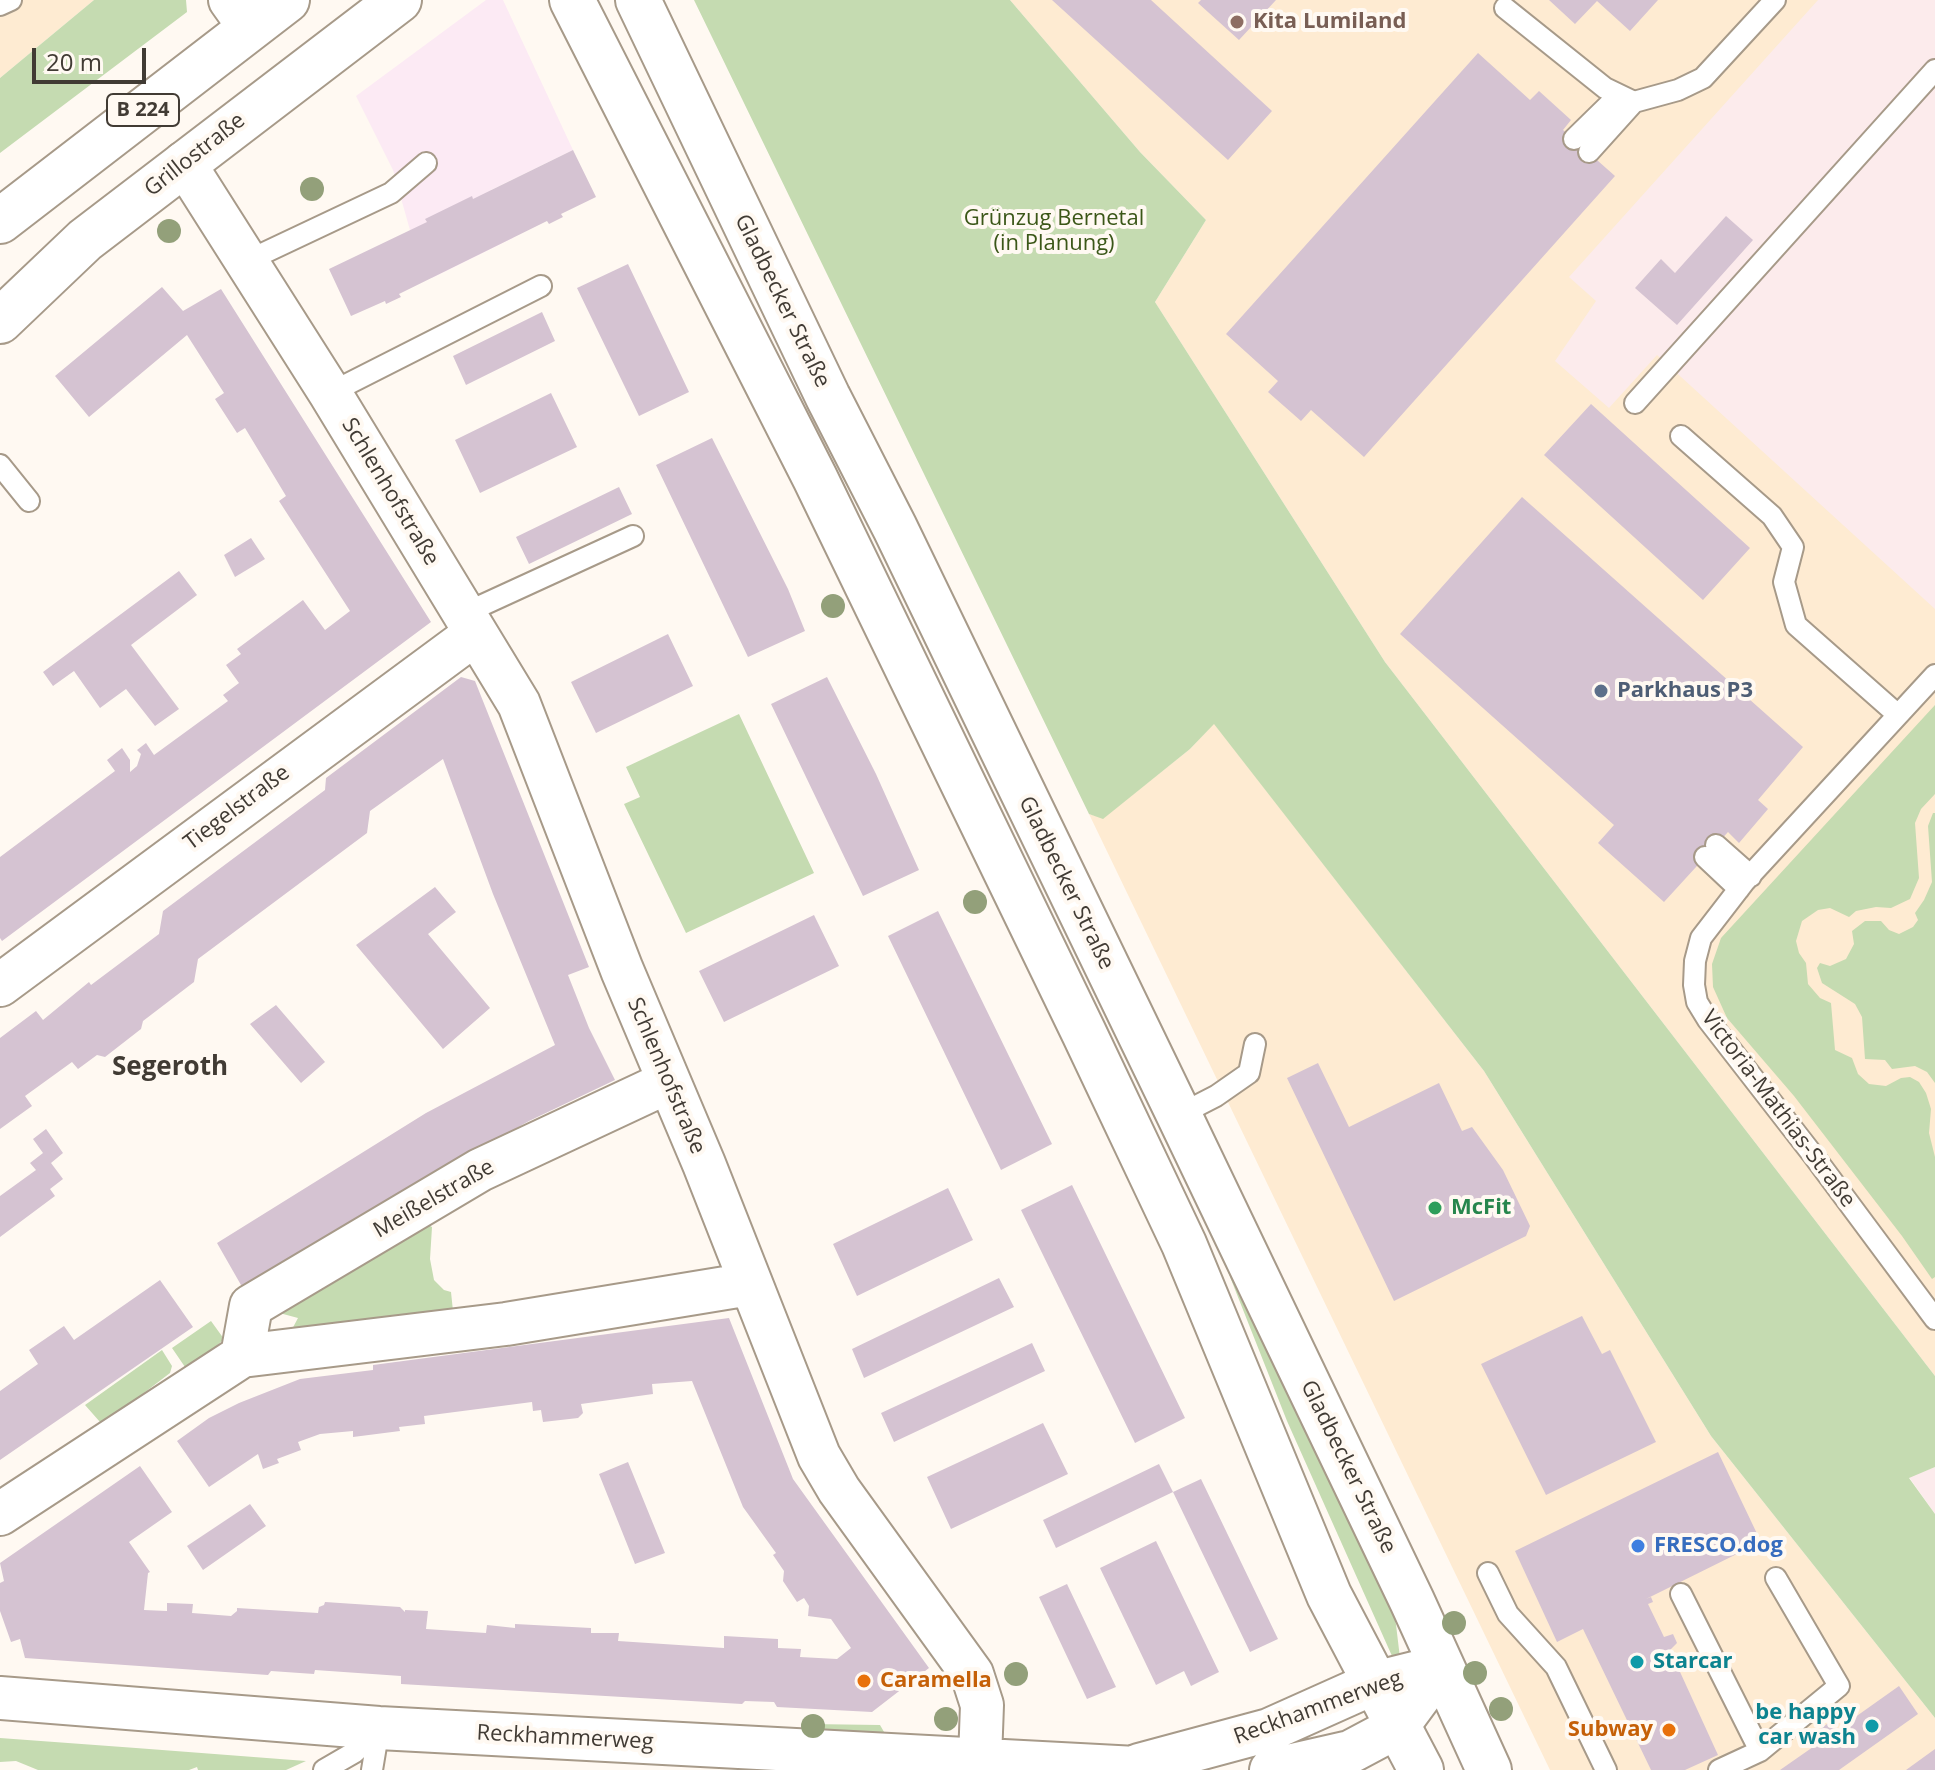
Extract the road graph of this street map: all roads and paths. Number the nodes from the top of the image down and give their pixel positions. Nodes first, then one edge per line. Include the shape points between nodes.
1 (11, 0) edge
2 (287, 0) edge
3 (399, 0) edge
4 (572, 0) edge
5 (638, 0) edge
6 (1775, 0) edge
7 (0, 5) edge
8 (1505, 8) dead end
9 (240, 14) edge
10 (1935, 70) edge
11 (1627, 99) junction
12 (1581, 146) dead end
13 (184, 163) junction
14 (426, 163) dead end
15 (0, 221) edge
16 (247, 261) junction
17 (541, 286) dead end
18 (0, 321) edge
19 (330, 393) junction
20 (1635, 403) dead end
21 (1681, 436) dead end
22 (0, 465) edge
23 (29, 501) dead end
24 (633, 536) dead end
25 (469, 624) junction
26 (1935, 675) edge
27 (1898, 715) junction
28 (1710, 851) dead end
29 (1745, 882) junction
30 (0, 985) edge
31 (1255, 1044) dead end
32 (668, 1082) junction
33 (1179, 1115) junction
34 (750, 1284) junction
35 (1935, 1319) edge
36 (242, 1356) junction
37 (0, 1514) edge
38 (1488, 1573) dead end
39 (1776, 1578) dead end
40 (1681, 1594) dead end
41 (1442, 1666) junction
42 (1374, 1683) junction
43 (0, 1698) edge
44 (1397, 1727) junction
45 (379, 1728) junction
46 (1760, 1751) junction
47 (979, 1765) edge
48 (1130, 1769) edge
49 (324, 1770) edge
50 (372, 1770) edge
51 (1174, 1770) edge
52 (1271, 1770) edge
53 (1421, 1770) edge
54 (1489, 1770) edge
55 (1606, 1770) edge
56 (1719, 1770) edge

1 - 7 lane
2 - 9 main road, B 224
3 - 13 main road, Grillostraße / B 224
4 - 42 main road via 815,478 1084,1033 1184,1244 1329,1595
5 - 33 main road, Gladbecker Straße
6 - 11 lane via 1703,78 1678,90
8 - 11 lane via 1605,88
9 - 15 main road, B 224
10 - 20 lane
11 - 12 lane
13 - 16 street, Schlenhofstraße
13 - 18 main road, Grillostraße / B 224 via 85,240
14 - 16 lane via 391,193
16 - 19 street, Schlenhofstraße
17 - 19 lane, Schlenhofstraße
19 - 25 street, Schlenhofstraße
21 - 27 lane via 1772,516 1793,547 1784,582 1796,625
22 - 23 lane
24 - 25 lane
25 - 30 street, Tiegelstraße
25 - 32 street, Schlenhofstraße via 519,704
26 - 27 lane, Victoria-Mathias-Straße
27 - 29 lane, Victoria-Mathias-Straße
28 - 29 lane
29 - 35 lane, Victoria-Mathias-Straße via 1701,938 1695,961 1697,1002
31 - 33 lane via 1249,1073
32 - 34 street, Schlenhofstraße
32 - 36 street, Meißelstraße via 480,1170 251,1306
33 - 41 main road, Gladbecker Straße
34 - 36 street via 506,1324
34 - 47 street, Schlenhofstraße via 819,1456 972,1674 982,1705
36 - 37 street
38 - 55 lane via 1508,1614 1556,1667
39 - 46 lane via 1839,1686
40 - 46 lane
41 - 42 street, Reckhammerweg
41 - 44 street, Reckhammerweg
41 - 54 main road, Gladbecker Straße
42 - 44 main road
42 - 48 street, Reckhammerweg via 1269,1730
43 - 45 street, Reckhammerweg
44 - 52 street, Reckhammerweg via 1350,1752
44 - 53 main road
45 - 47 street, Reckhammerweg
45 - 49 lane via 348,1757
45 - 50 lane
46 - 56 lane
47 - 48 street, Reckhammerweg
48 - 51 street, Reckhammerweg

